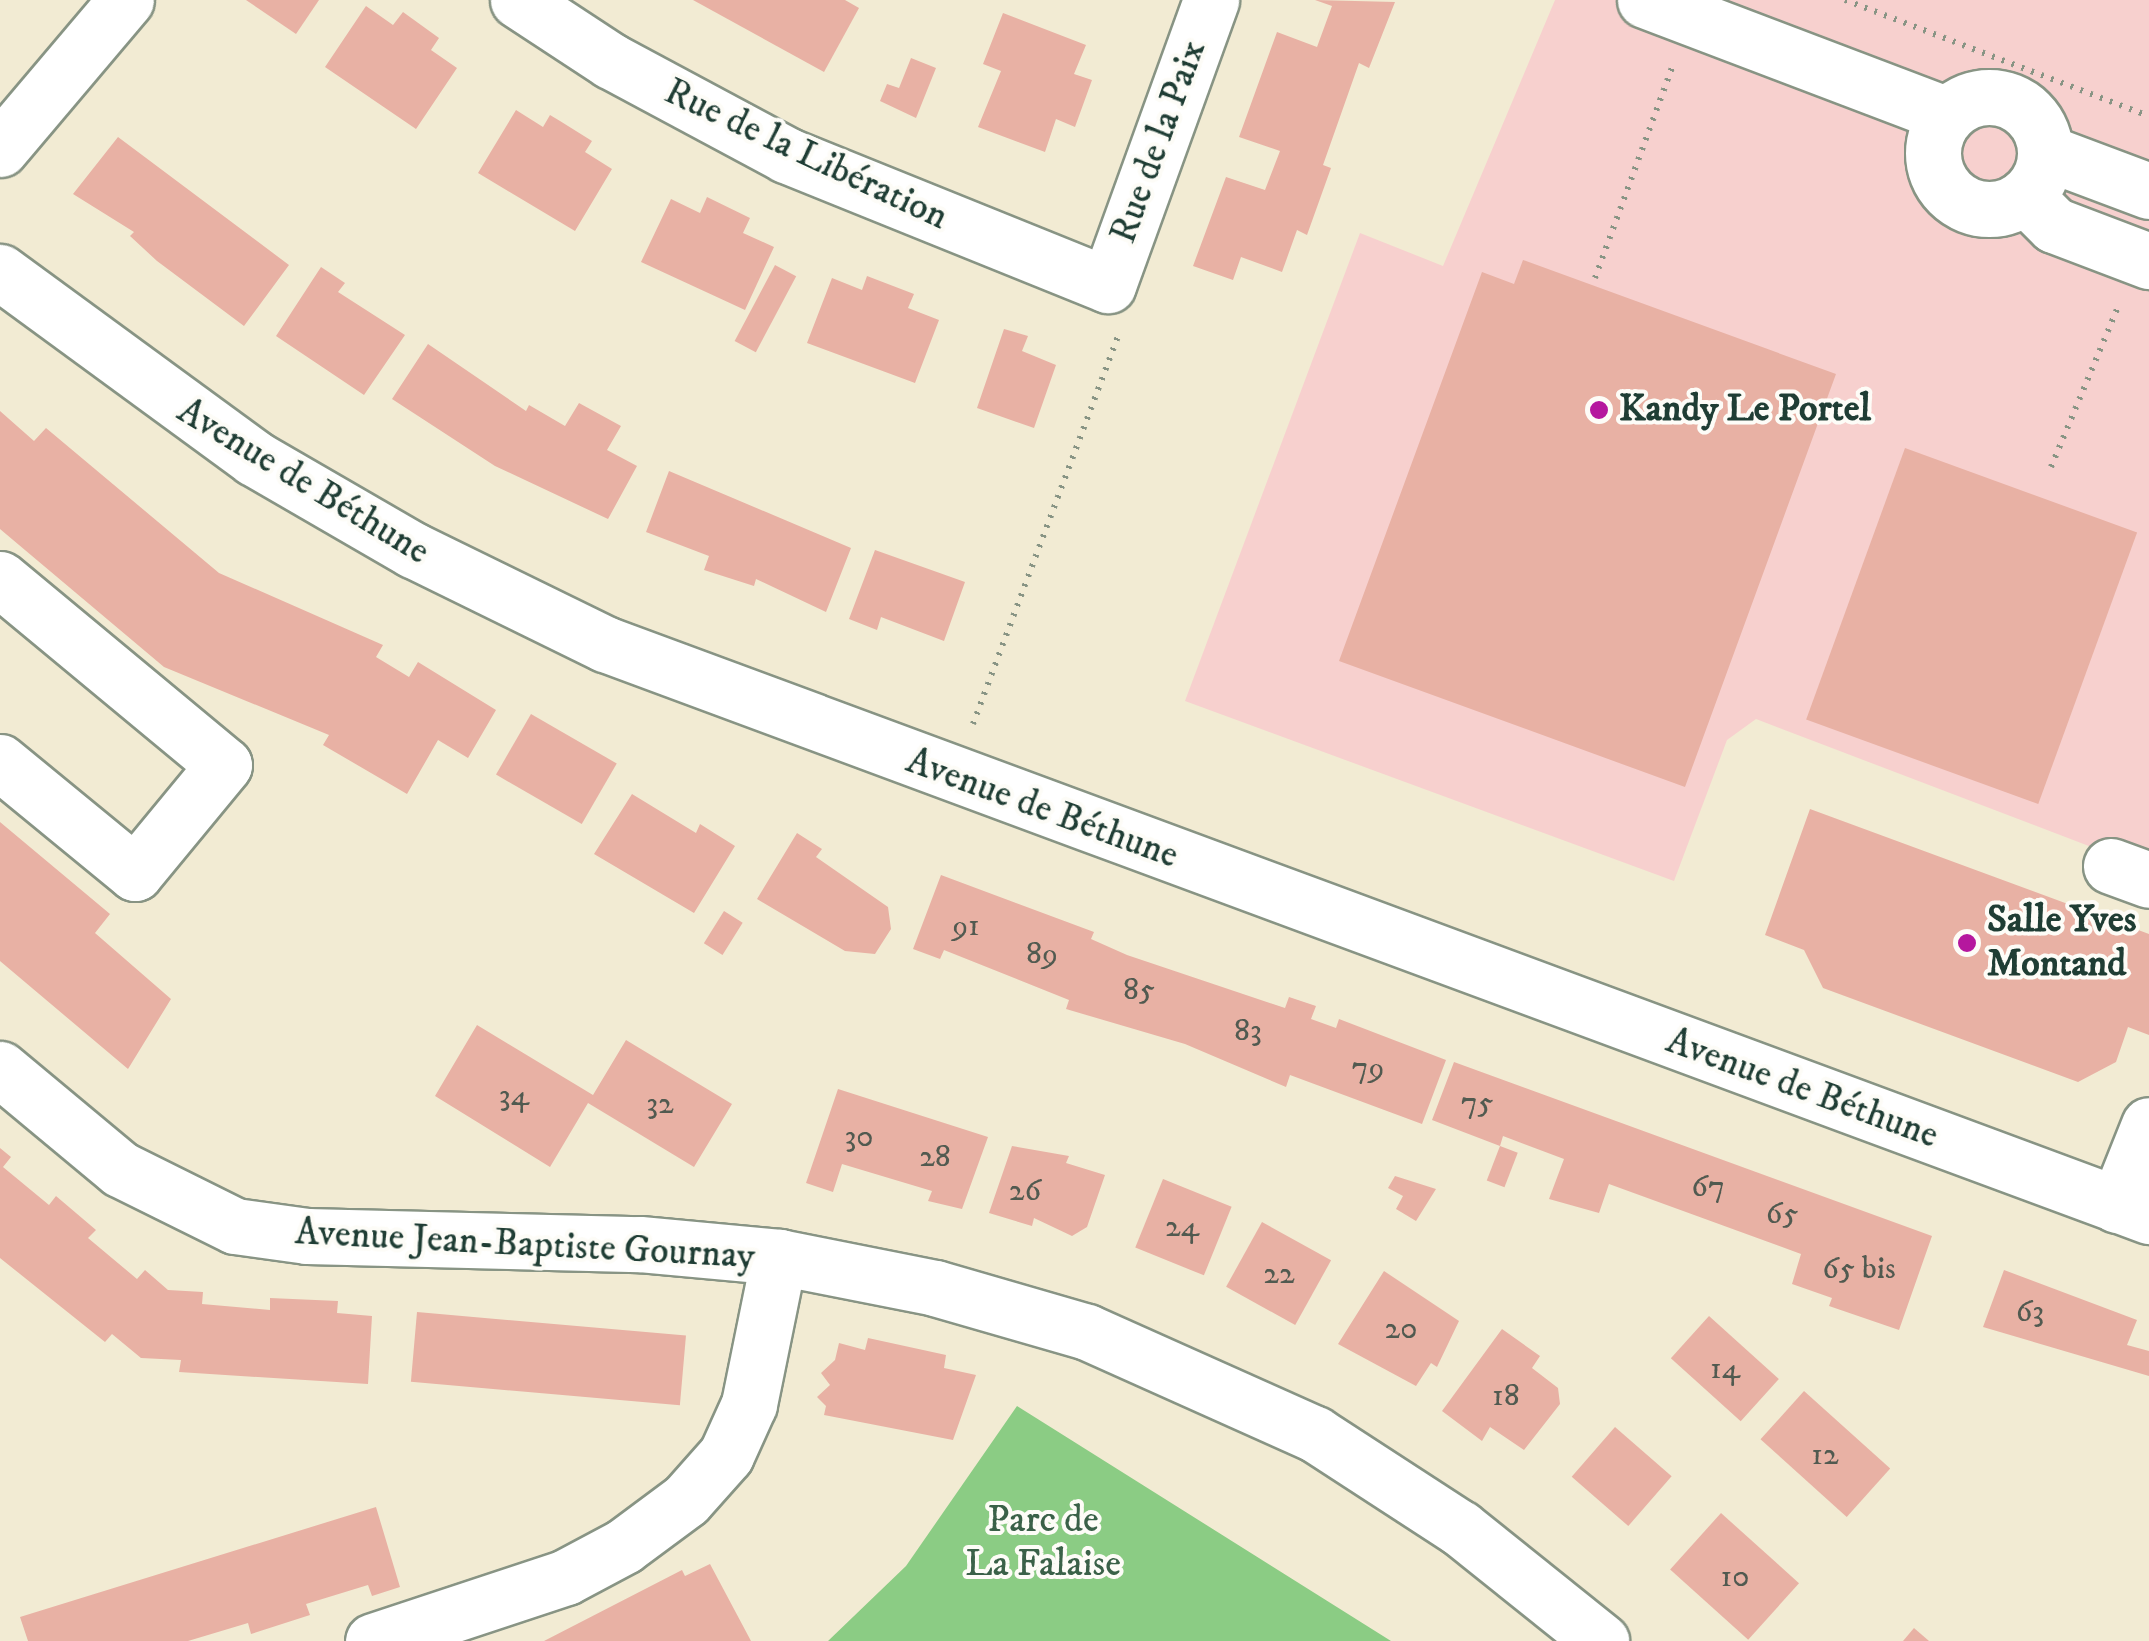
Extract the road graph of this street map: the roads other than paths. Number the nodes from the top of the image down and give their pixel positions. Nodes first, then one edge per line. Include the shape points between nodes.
1 (126, 0) edge
2 (518, 0) edge
3 (1211, 0) edge
4 (1668, 8) edge
5 (1947, 115) junction
6 (0, 149) edge
7 (2035, 174) junction
8 (2149, 192) edge
9 (2144, 259) edge
10 (0, 272) edge
11 (1108, 285) joint
12 (0, 579) edge
13 (0, 762) edge
14 (0, 1070) edge
15 (2149, 1125) edge
16 (2133, 1210) edge
17 (779, 1257) junction
18 (373, 1641) edge
19 (1602, 1641) edge

1 - 6 street
2 - 11 street, Rue de la Libération via 627,70 786,154
3 - 11 street, Rue de la Paix
4 - 5 street
5 - 7 street via 1970,100 2007,100 2032,117
5 - 7 street via 1933,156 1952,196 1988,209
7 - 8 street
7 - 9 street via 2054,225
10 - 16 street, Avenue de Béthune via 203,426 413,550 604,644
12 - 13 street via 224,765 134,872
14 - 17 street, Avenue Jean-Baptiste Gournay via 120,1169 235,1226 308,1236 603,1243
15 - 16 street
17 - 18 street via 744,1418 726,1455 686,1500 580,1571
17 - 19 street, Avenue Jean-Baptiste Gournay via 935,1288 1088,1332 1218,1386 1315,1434 1425,1503

